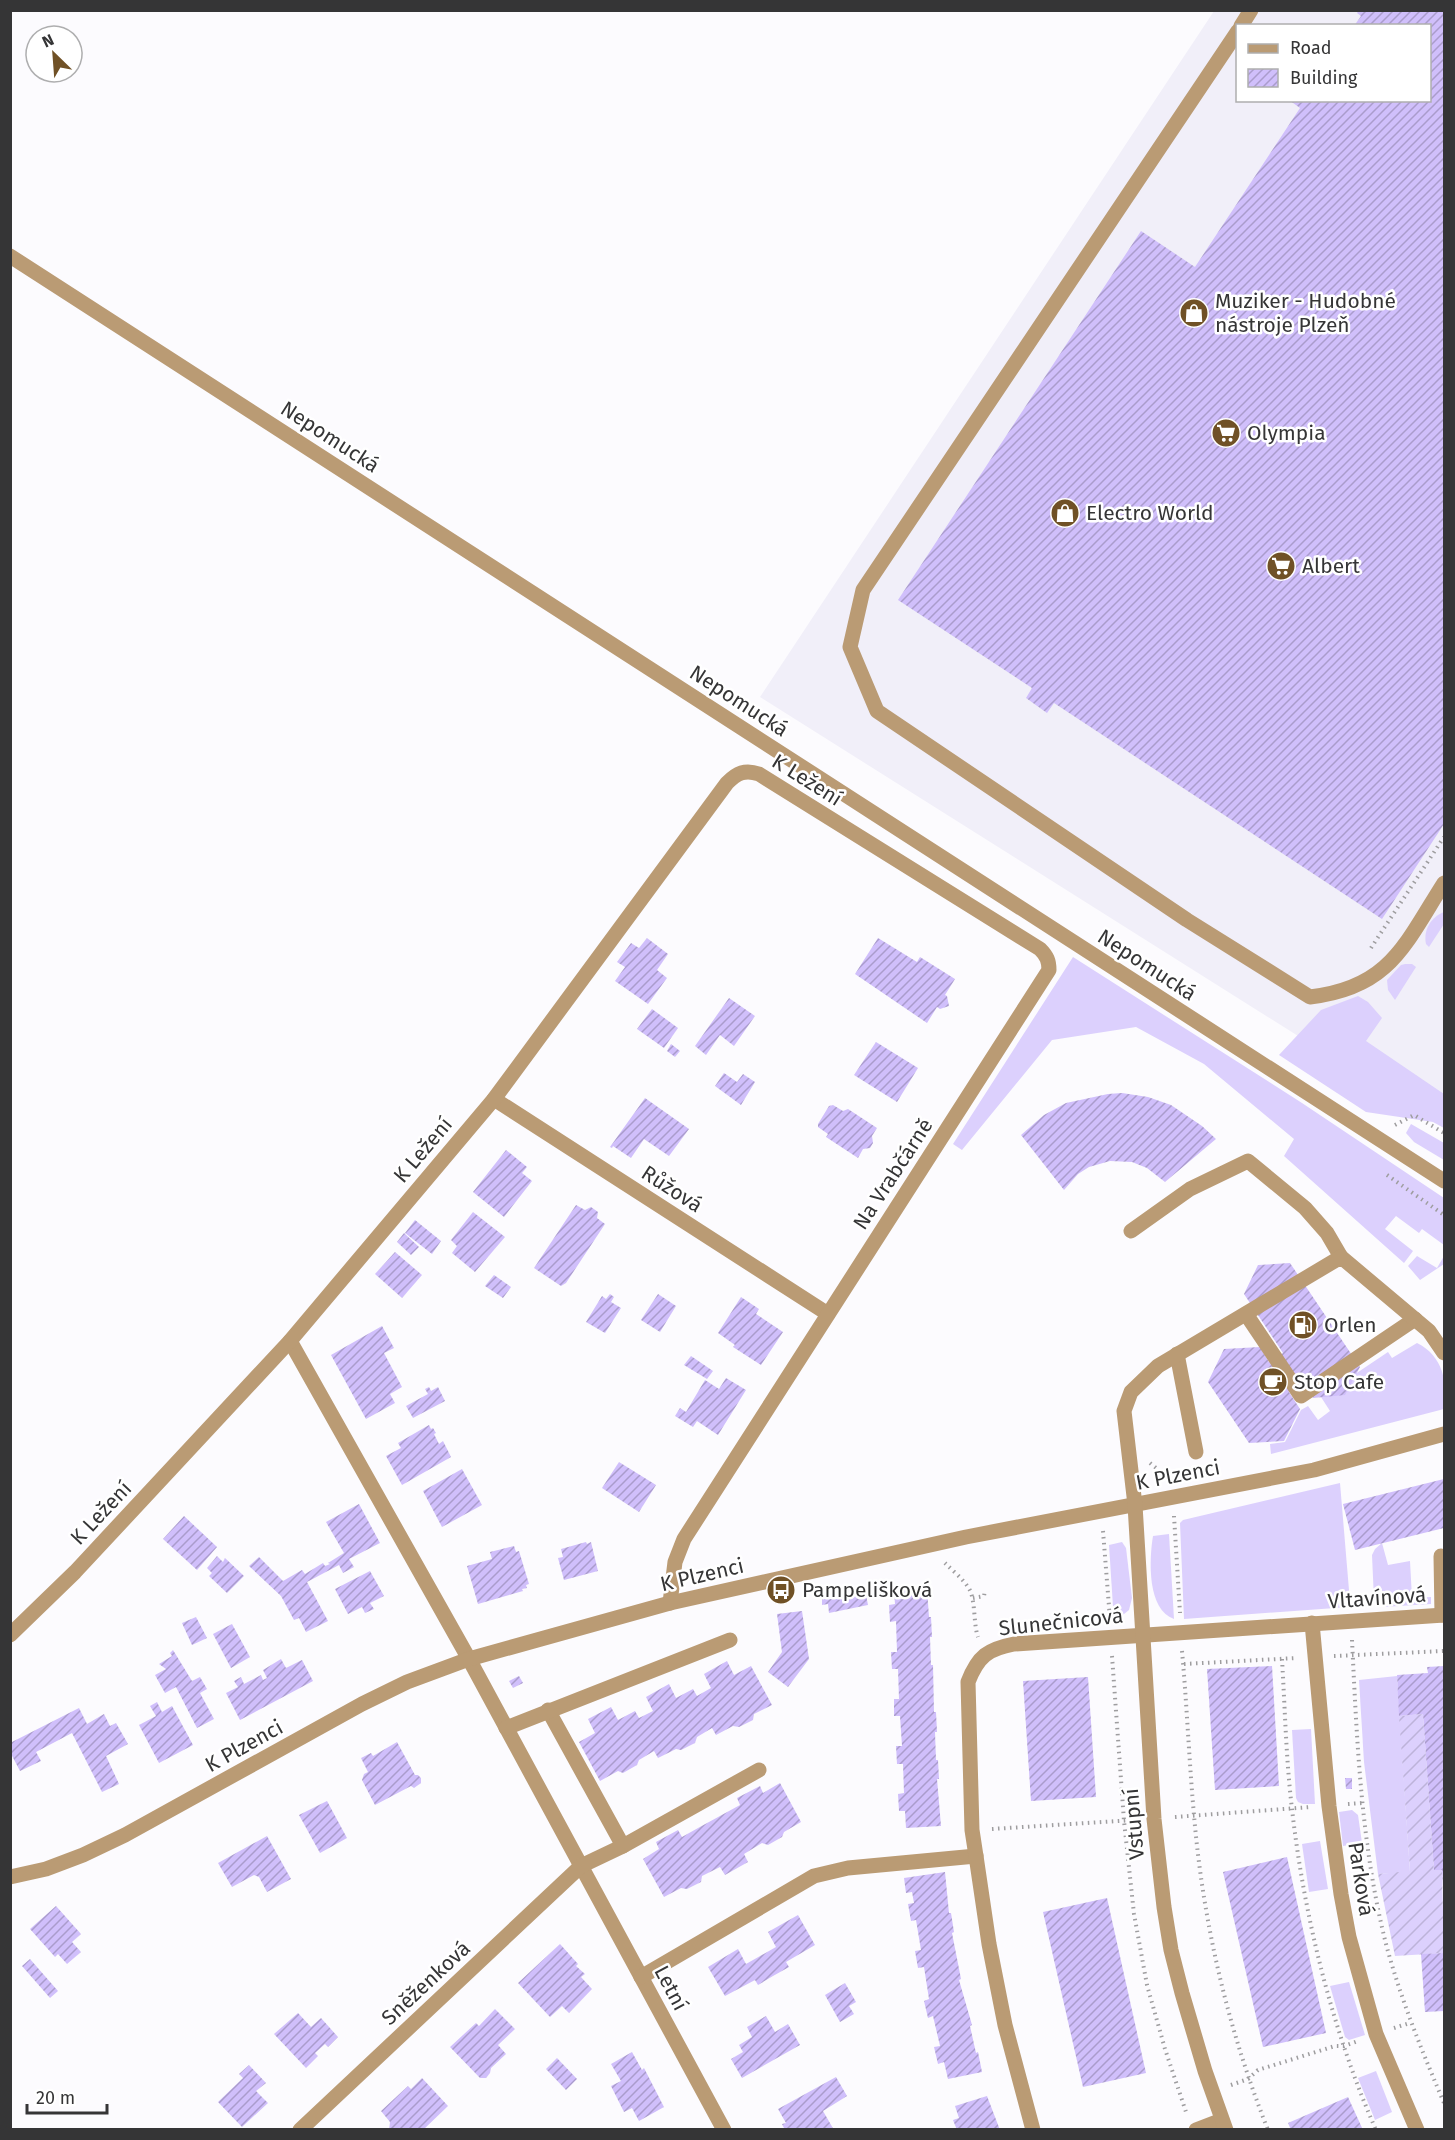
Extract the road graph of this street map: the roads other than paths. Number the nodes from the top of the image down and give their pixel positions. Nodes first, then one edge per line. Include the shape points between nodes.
1 (1251, 10) edge
2 (1242, 24) edge
3 (1236, 34) edge
4 (10, 256) edge
5 (877, 815) junction
6 (863, 840) junction
7 (1444, 883) edge
8 (494, 1099) junction
9 (1444, 1181) edge
10 (1131, 1232) dead end
11 (1341, 1257) junction
12 (828, 1314) junction
13 (1246, 1314) junction
14 (1415, 1319) junction
15 (290, 1341) junction
16 (1444, 1353) edge
17 (1177, 1354) junction
18 (1444, 1434) edge
19 (1196, 1452) dead end
20 (1135, 1505) junction
21 (1441, 1556) dead end
22 (670, 1604) junction
23 (1443, 1615) edge
24 (1312, 1623) junction
25 (10, 1635) edge
26 (1143, 1635) junction
27 (730, 1640) dead end
28 (469, 1659) junction
29 (548, 1710) junction
30 (506, 1728) junction
31 (759, 1770) dead end
32 (623, 1846) junction
33 (976, 1856) junction
34 (581, 1866) junction
35 (10, 1877) edge
36 (641, 1977) junction
37 (1224, 2125) edge
38 (300, 2130) edge
39 (724, 2130) edge
40 (1033, 2130) edge
41 (1196, 2130) edge
42 (1417, 2130) edge

1 - 2 street
3 - 7 street via 862,590 850,647 877,711 1187,921 1310,997 1356,987 1389,965
4 - 5 street, Nepomucká
5 - 6 street
5 - 9 street, Nepomucká
6 - 8 street, K Ležení via 759,774 742,772 727,783
6 - 12 street, Na Vrabčárně via 1040,949 1046,955 1049,970
8 - 12 street, Růžová
8 - 15 street, K Ležení
10 - 11 street via 1190,1189 1248,1161 1305,1208
11 - 13 street, Vstupní
11 - 14 street
12 - 22 street, Na Vrabčárně via 684,1539 675,1562
13 - 14 street via 1301,1396
13 - 17 street, Vstupní
14 - 16 street
15 - 25 street, K Ležení via 75,1572
15 - 28 street
17 - 19 street
17 - 20 street, Vstupní via 1144,1378 1131,1392 1124,1411
18 - 20 street, K Plzenci via 1314,1470
20 - 22 street, K Plzenci via 926,1546
20 - 26 street, Vstupní
21 - 23 street
22 - 28 street, K Plzenci
23 - 24 street, Vltavínová
24 - 26 street, Slunečnicová
24 - 42 street, Parková via 1329,1806 1349,1937 1376,2034
26 - 33 street, Slunečnicová via 997,1647 983,1655 973,1668 968,1682
26 - 37 street, Vstupní via 1154,1819 1171,1950
27 - 29 street
28 - 30 street, Letní
28 - 35 street, K Plzenci via 362,1704 104,1845 46,1869
29 - 30 street
29 - 32 street
30 - 34 street, Letní
31 - 32 street
32 - 34 street
33 - 36 street via 848,1868 814,1876
33 - 40 street, Slunečnicová via 1005,2025
34 - 36 street, Letní
34 - 38 street, Sněženková
36 - 39 street, Letní
37 - 41 street

